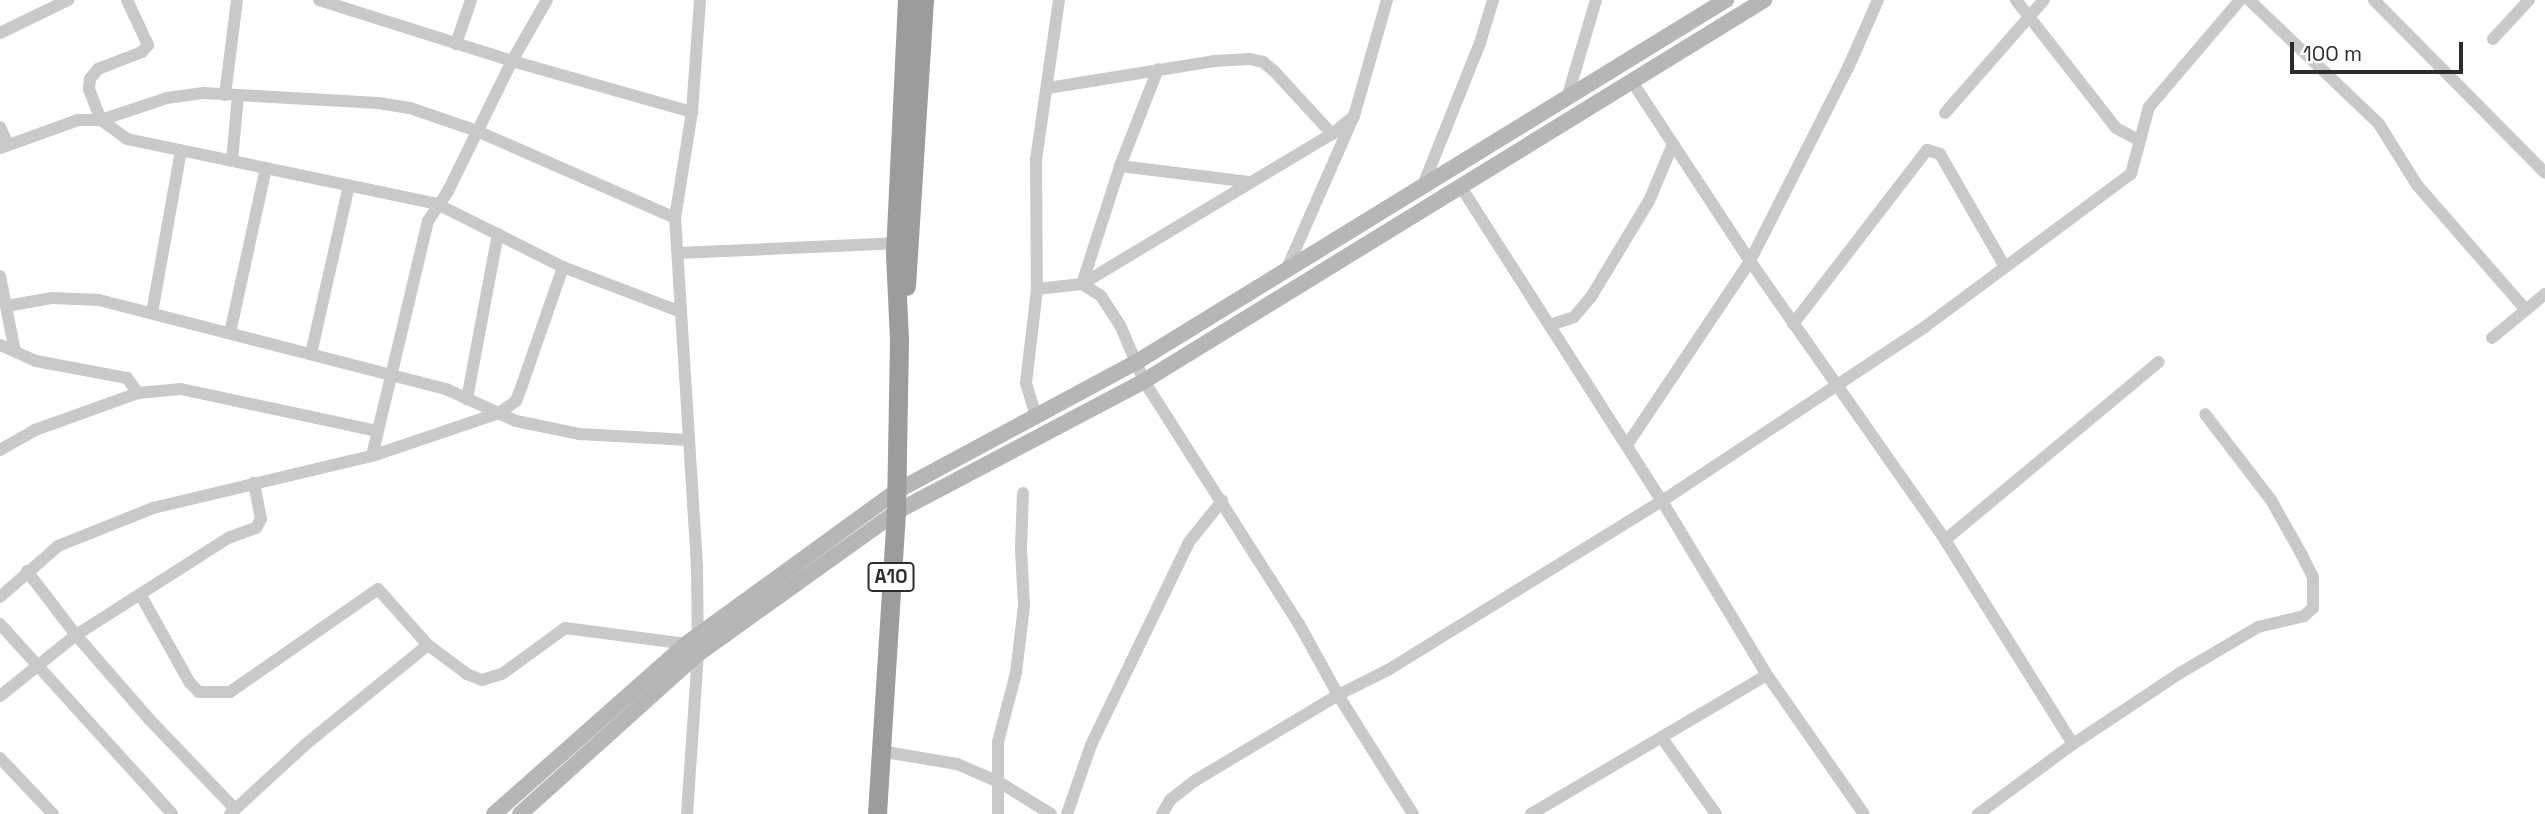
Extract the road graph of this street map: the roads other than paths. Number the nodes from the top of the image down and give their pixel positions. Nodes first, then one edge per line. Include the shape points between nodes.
1 (68, 0) edge
2 (127, 0) edge
3 (237, 0) edge
4 (319, 0) edge
5 (471, 0) edge
6 (547, 0) edge
7 (700, 0) edge
8 (908, 0) edge
9 (924, 0) edge
10 (1059, 0) edge
11 (1387, 0) edge
12 (1493, 0) edge
13 (1596, 0) edge
14 (1764, 0) edge
15 (1878, 0) edge
16 (2016, 0) edge
17 (2045, 0) edge
18 (2240, 0) edge
19 (2249, 0) edge
20 (2374, 0) edge
21 (2529, 0) edge
22 (1722, 1) edge
23 (2027, 16) junction
24 (0, 33) edge
25 (2493, 39) dead end
26 (456, 44) junction
27 (512, 61) junction
28 (1158, 69) junction
29 (1631, 80) junction
30 (1048, 88) junction
31 (232, 95) junction
32 (1568, 95) junction
33 (692, 112) junction
34 (1945, 113) dead end
35 (1354, 116) junction
36 (101, 120) junction
37 (0, 127) edge
38 (477, 131) junction
39 (1332, 134) junction
40 (2140, 141) junction
41 (1673, 144) junction
42 (4, 146) edge
43 (181, 151) junction
44 (232, 161) junction
45 (1120, 166) junction
46 (265, 168) junction
47 (2545, 173) edge
48 (1251, 182) junction
49 (1424, 183) junction
50 (349, 185) junction
51 (1461, 187) junction
52 (437, 204) junction
53 (675, 218) junction
54 (498, 234) junction
55 (896, 243) junction
56 (679, 253) junction
57 (1750, 261) junction
58 (1288, 266) junction
59 (563, 267) junction
60 (2005, 267) junction
61 (0, 276) edge
62 (1082, 284) junction
63 (1037, 289) junction
64 (2545, 294) edge
65 (7, 306) junction
66 (2526, 310) junction
67 (681, 312) junction
68 (152, 313) junction
69 (1793, 324) junction
70 (1550, 325) junction
71 (230, 334) junction
72 (2492, 338) dead end
73 (899, 339) junction
74 (0, 345) edge
75 (15, 352) junction
76 (311, 354) junction
77 (2159, 362) dead end
78 (1135, 363) junction
79 (391, 375) junction
80 (1144, 381) junction
81 (1835, 384) junction
82 (138, 393) junction
83 (467, 399) junction
84 (499, 413) junction
85 (2205, 414) dead end
86 (1036, 416) junction
87 (377, 431) junction
88 (689, 440) junction
89 (1627, 445) junction
90 (0, 450) edge
91 (372, 456) junction
92 (254, 483) junction
93 (895, 492) junction
94 (1023, 493) dead end
95 (1222, 501) junction
96 (1662, 501) junction
97 (896, 512) junction
98 (1945, 540) junction
99 (27, 571) junction
100 (140, 594) junction
101 (0, 597) edge
102 (0, 624) edge
103 (76, 635) junction
104 (428, 645) junction
105 (694, 645) junction
106 (36, 664) junction
107 (1767, 675) junction
108 (1338, 695) junction
109 (0, 696) edge
110 (1662, 738) junction
111 (2073, 744) junction
112 (880, 751) junction
113 (0, 758) edge
114 (999, 782) junction
115 (688, 807) edge
116 (233, 812) edge
117 (1539, 812) edge
118 (53, 814) edge
119 (172, 814) edge
120 (494, 814) edge
121 (520, 814) edge
122 (679, 814) edge
123 (877, 814) edge
124 (998, 814) edge
125 (1051, 814) edge
126 (1067, 814) edge
127 (1162, 814) edge
128 (1413, 814) edge
129 (1716, 814) edge
130 (1864, 814) edge
131 (1978, 814) edge

1 - 24 street
2 - 36 street via 148,45 142,52 98,69 90,79 89,89
3 - 31 street
4 - 26 street
5 - 26 street
6 - 27 street
7 - 33 street
8 - 55 highway, A10
9 - 73 highway, A10 via 910,255
10 - 30 street
11 - 35 street
12 - 49 street
13 - 32 street
14 - 29 main road
15 - 57 street
16 - 23 street
17 - 23 street
18 - 40 street via 2149,107
19 - 66 street via 2379,124 2417,186
20 - 47 street
21 - 25 street
22 - 32 main road
23 - 34 street
23 - 40 street via 2116,128
26 - 27 street
27 - 33 street
27 - 38 street
28 - 30 street
28 - 39 street via 1214,61 1263,62
28 - 45 street
29 - 41 street
29 - 51 main road
30 - 63 street via 1036,160
31 - 36 street via 167,98
31 - 38 street via 377,103 410,108
31 - 44 street
32 - 49 main road
33 - 53 street
35 - 39 street
35 - 58 street
36 - 42 street via 78,120
36 - 43 street via 127,139
37 - 42 street
38 - 52 street
38 - 53 street
39 - 48 street
40 - 60 street via 2131,174
41 - 57 street
41 - 70 street via 1648,201 1591,298 1574,317
43 - 44 street
43 - 68 street
44 - 46 street
45 - 48 street
45 - 62 street
46 - 50 street
46 - 71 street
48 - 62 street
49 - 58 main road
50 - 52 street
50 - 76 street
51 - 70 street
51 - 80 main road
52 - 54 street
52 - 79 street via 428,221
53 - 56 street
54 - 59 street
54 - 83 street
55 - 56 street
55 - 73 highway, A10
56 - 67 street
57 - 69 street
57 - 89 street
58 - 78 main road
59 - 67 street
59 - 84 street via 516,401
60 - 69 street via 1940,154 1927,150
60 - 81 street via 1926,326
61 - 65 street
62 - 63 street
62 - 78 street via 1101,296 1114,315
63 - 86 street via 1026,383
64 - 66 street
65 - 68 street via 52,298 99,300
65 - 75 street
66 - 72 street
67 - 88 street
68 - 71 street
69 - 81 street
70 - 89 street
71 - 76 street
73 - 93 highway, A10
74 - 75 street
75 - 82 street via 36,361 127,378
76 - 79 street
77 - 98 street
78 - 80 street
78 - 86 main road
79 - 83 street
79 - 87 street
80 - 95 street
80 - 97 main road
81 - 96 street
81 - 98 street
82 - 87 street via 181,389
82 - 90 street via 35,430
83 - 84 street
84 - 88 street via 579,434
84 - 91 street
85 - 111 street via 2271,500 2302,555 2313,577 2313,608 2304,616 2258,627
86 - 93 main road
87 - 91 street
88 - 105 street via 697,566
89 - 96 street
91 - 92 street
92 - 99 street via 153,508 58,546
92 - 100 street via 261,519 256,528 228,538
93 - 97 highway, A10
93 - 105 main road
94 - 114 street via 1024,606 1016,673 998,742
95 - 108 street
95 - 126 street via 1189,542 1091,745
96 - 107 street
96 - 108 street via 1388,670
97 - 105 main road
97 - 112 highway, A10
98 - 111 street
99 - 101 street
99 - 103 street
100 - 103 street
100 - 104 street via 199,692 230,692 378,589
102 - 106 street
103 - 106 street
103 - 116 street
104 - 105 street via 482,680 502,674 565,628
104 - 116 street via 306,744
105 - 115 street
105 - 120 main road
105 - 121 main road
106 - 109 street
106 - 119 street
107 - 110 street
107 - 130 street
108 - 127 street via 1196,780 1171,800
108 - 128 street
110 - 117 street
110 - 129 street
111 - 131 street
112 - 114 street via 957,764
112 - 123 highway, A10
113 - 118 street
114 - 124 street
114 - 125 street
115 - 122 street

